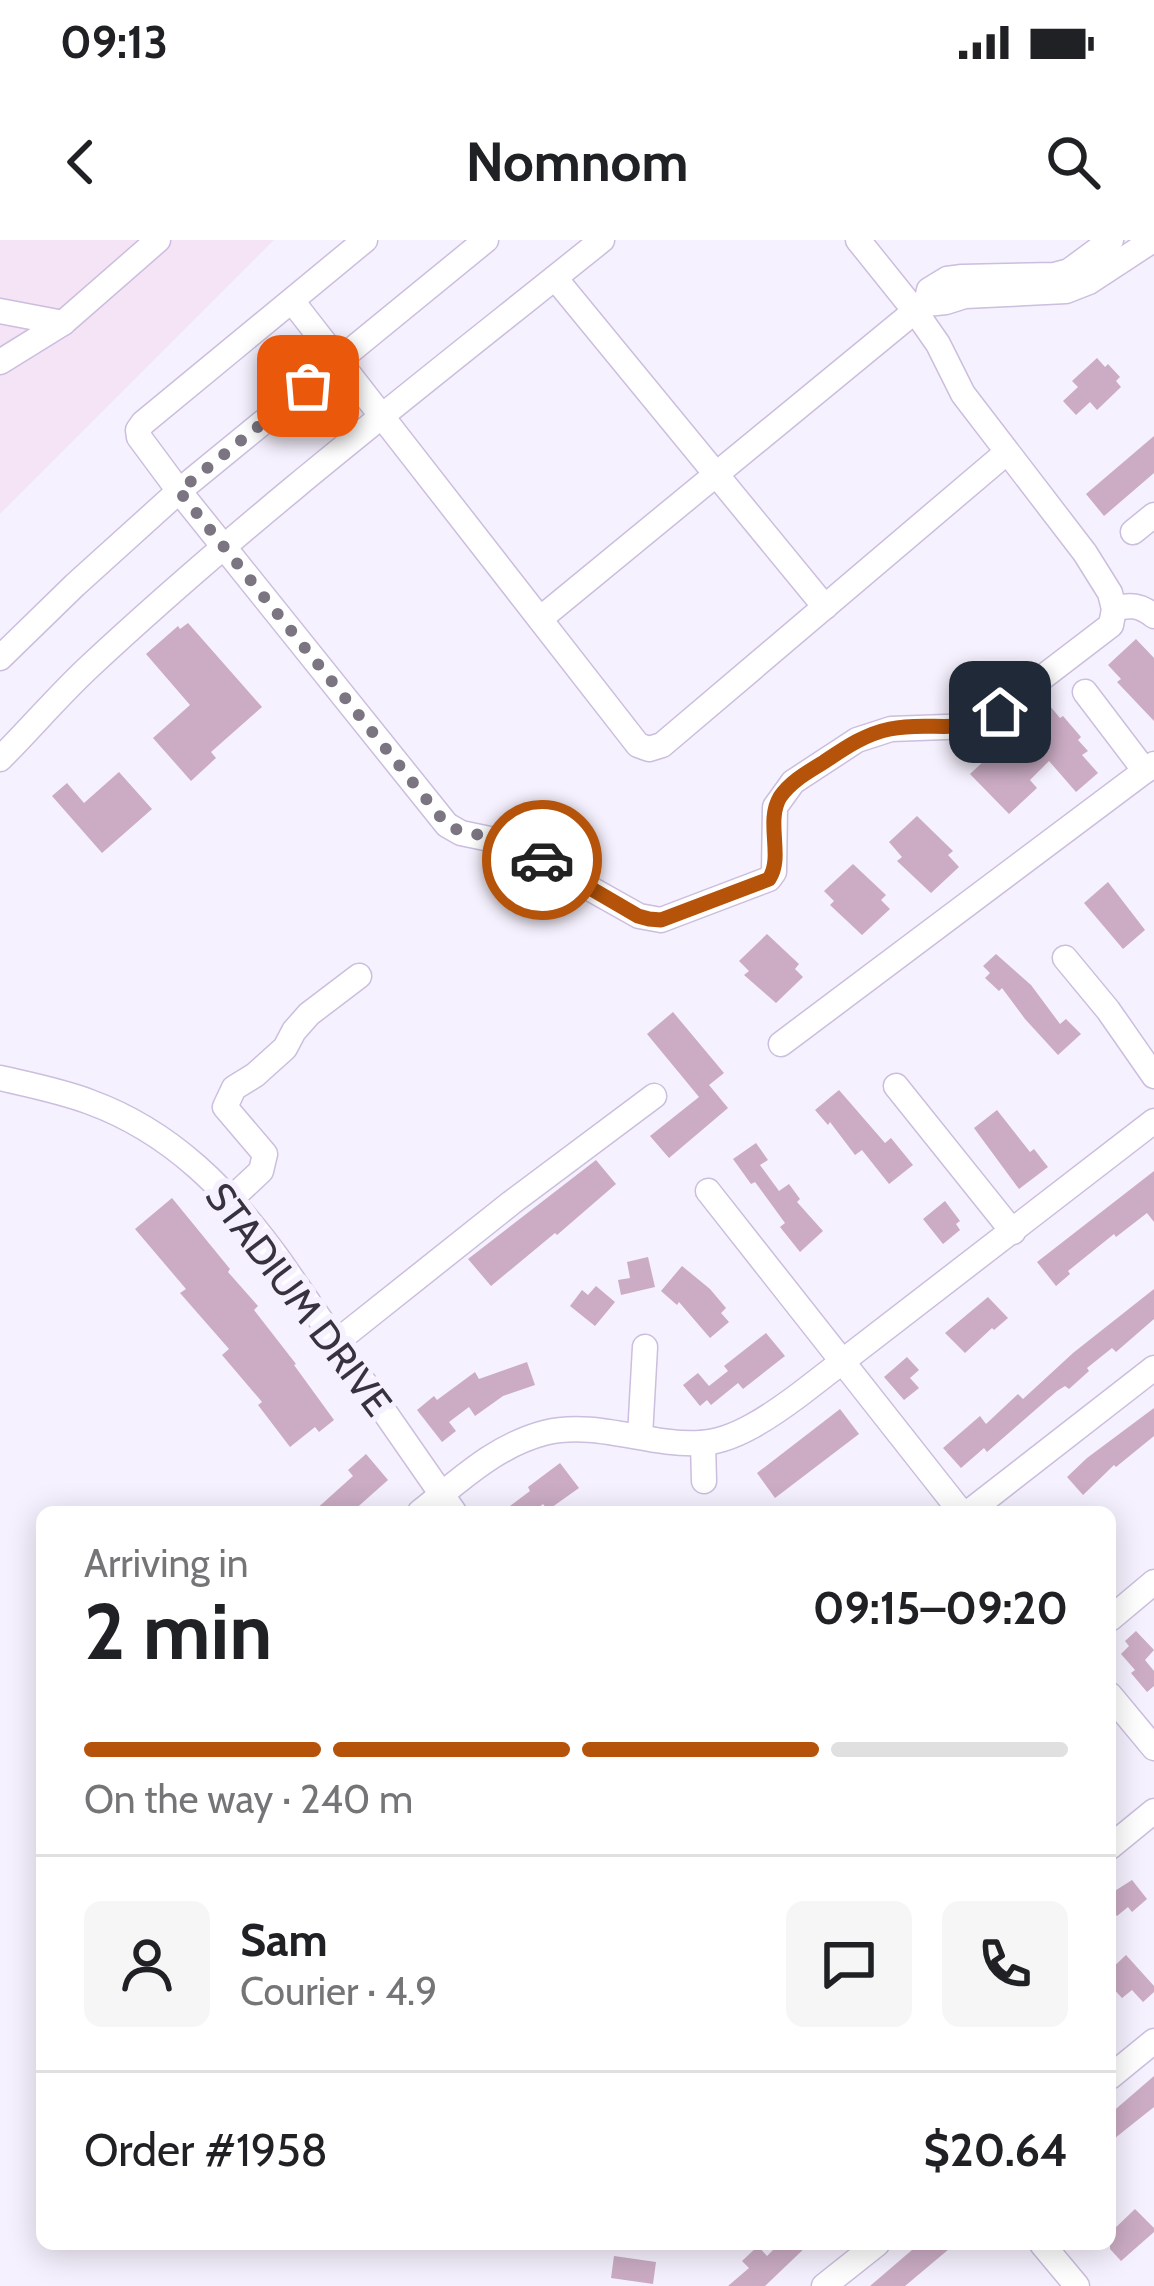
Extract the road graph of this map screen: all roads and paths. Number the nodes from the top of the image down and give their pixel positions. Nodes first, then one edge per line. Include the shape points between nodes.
1 (158, 240) edge
2 (365, 240) edge
3 (486, 240) edge
4 (602, 240) edge
5 (858, 240) edge
6 (1111, 240) edge
7 (1153, 240) edge
8 (555, 278) junction
9 (292, 301) junction
10 (920, 308) junction
11 (0, 311) edge
12 (63, 323) junction
13 (340, 359) junction
14 (0, 362) edge
15 (381, 416) junction
16 (1006, 452) junction
17 (716, 474) junction
18 (179, 491) junction
19 (1154, 515) edge
20 (1133, 532) dead end
21 (225, 547) junction
22 (825, 607) junction
23 (1114, 609) junction
24 (1154, 616) edge
25 (540, 619) junction
26 (0, 658) edge
27 (1085, 692) dead end
28 (0, 759) edge
29 (1150, 767) edge
30 (1065, 958) dead end
31 (358, 976) dead end
32 (781, 1044) dead end
33 (1154, 1076) edge
34 (0, 1078) edge
35 (896, 1086) dead end
36 (654, 1096) dead end
37 (1154, 1121) edge
38 (707, 1191) dead end
39 (231, 1199) junction
40 (1013, 1232) junction
41 (335, 1343) junction
42 (645, 1347) dead end
43 (842, 1362) junction
44 (1154, 1368) edge
45 (640, 1436) junction
46 (704, 1444) junction
47 (704, 1481) dead end
48 (448, 1503) edge
49 (960, 1506) edge
50 (973, 1506) edge
51 (1154, 1582) edge
52 (1116, 1614) edge
53 (1116, 1702) edge
54 (1154, 1748) edge
55 (1154, 1810) edge
56 (1116, 1842) edge
57 (1154, 2041) edge
58 (1116, 2072) edge
59 (869, 2250) edge
60 (1047, 2250) edge
61 (824, 2286) edge
62 (1077, 2286) edge

1 - 12 street
2 - 9 street
3 - 13 street
4 - 8 street
5 - 10 street
6 - 10 street via 1069,271 947,279
7 - 10 street via 1066,291 965,296
8 - 15 street
8 - 17 street
9 - 13 street
9 - 18 street via 138,430
10 - 16 street via 963,394
10 - 17 street
11 - 12 street
12 - 14 street
13 - 15 street
13 - 18 street
15 - 21 street
15 - 25 street
16 - 22 street
16 - 23 street via 1085,553
17 - 22 street
17 - 25 street
18 - 21 street
18 - 26 street
19 - 20 street
21 - 23 street via 447,825 509,843 638,916 661,920 769,879 776,807 793,782 857,740 891,729 983,723 1102,634
21 - 28 street
22 - 25 street via 650,749 638,745
23 - 24 street via 1128,604
27 - 29 street
29 - 32 street
30 - 33 street
31 - 39 street via 234,1088 225,1107 265,1154 261,1171
34 - 39 street, STADIUM DRIVE via 137,1123 190,1158
35 - 40 street
36 - 41 street
37 - 40 street
38 - 43 street
39 - 41 street, STADIUM DRIVE
40 - 43 street
41 - 48 street, STADIUM DRIVE
42 - 45 street
43 - 46 street via 759,1423
43 - 49 street
44 - 50 street
45 - 46 street
45 - 48 street via 583,1429 518,1441 489,1457
46 - 47 street
51 - 52 street
53 - 54 street
55 - 56 street
57 - 58 street
59 - 61 street
60 - 62 street

